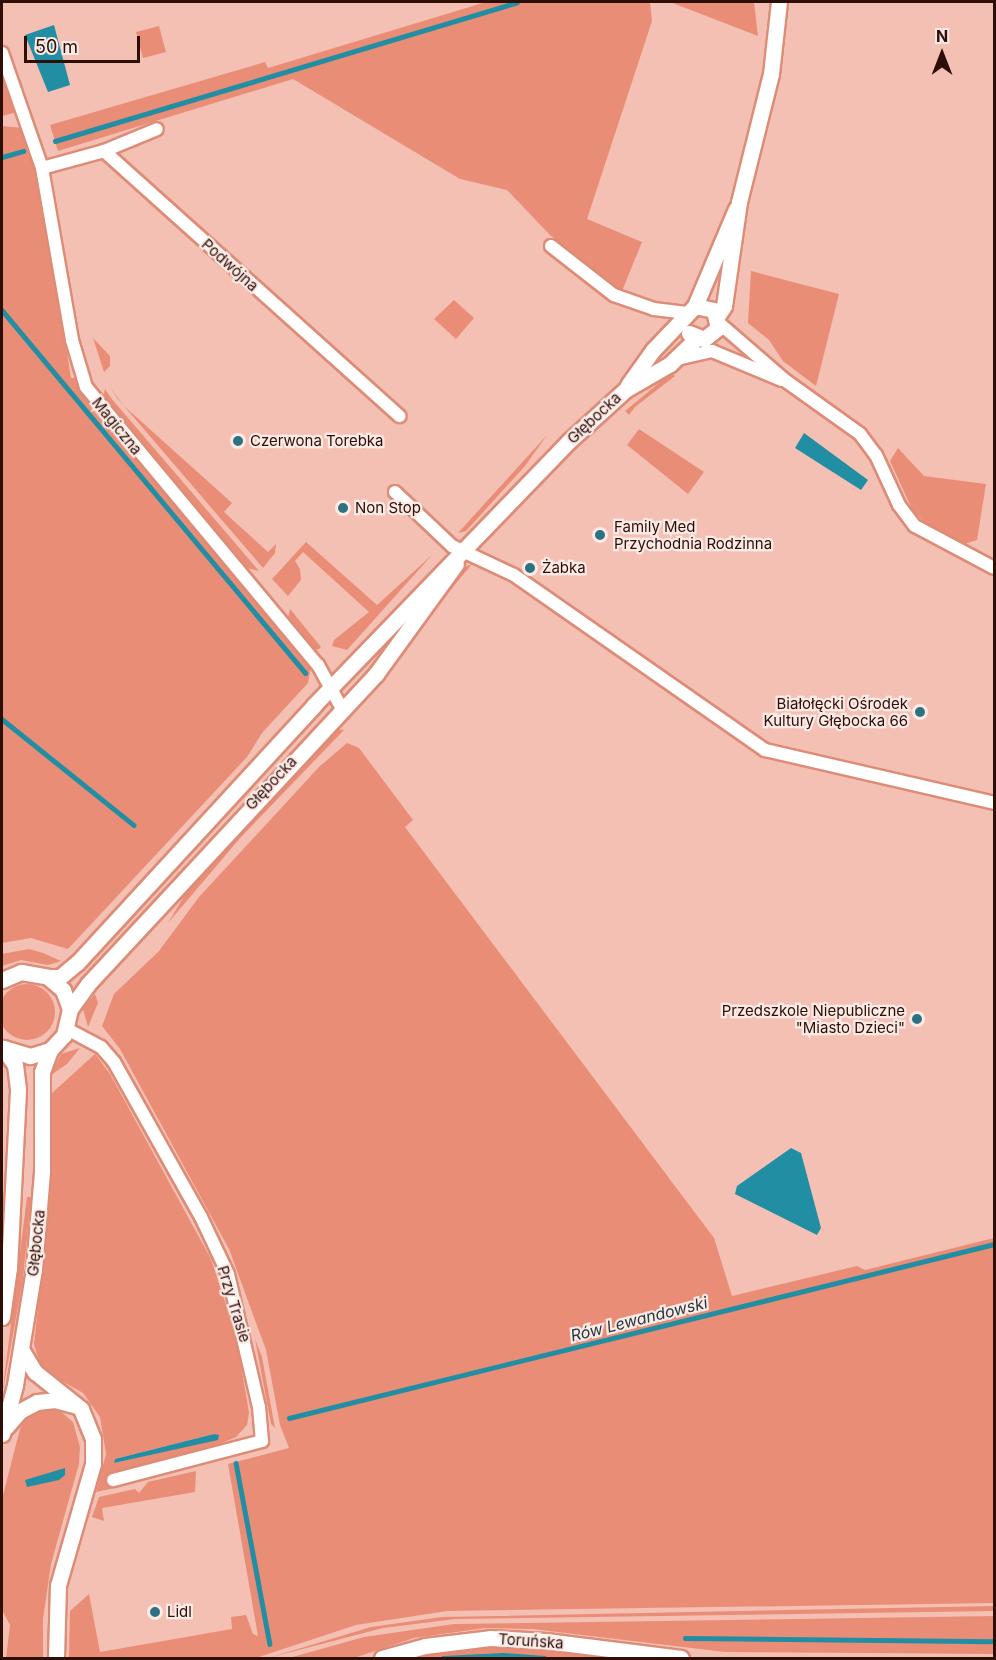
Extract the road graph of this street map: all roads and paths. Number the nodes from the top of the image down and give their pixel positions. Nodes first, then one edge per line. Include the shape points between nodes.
1 (779, 2) edge
2 (788, 2) edge
3 (776, 40) junction
4 (2, 53) edge
5 (157, 129) dead end
6 (104, 151) junction
7 (42, 168) junction
8 (740, 202) junction
9 (552, 246) dead end
10 (689, 313) junction
11 (719, 319) junction
12 (702, 339) junction
13 (726, 357) junction
14 (676, 359) junction
15 (786, 381) junction
16 (625, 390) junction
17 (399, 416) dead end
18 (395, 492) dead end
19 (465, 551) junction
20 (994, 568) edge
21 (332, 687) junction
22 (341, 707) junction
23 (994, 803) edge
24 (48, 977) junction
25 (2, 980) edge
26 (70, 1009) junction
27 (67, 1029) junction
28 (2, 1047) edge
29 (50, 1050) junction
30 (2, 1317) edge
31 (21, 1349) junction
32 (79, 1407) junction
33 (2, 1436) edge
34 (113, 1480) dead end
35 (56, 1659) edge
36 (382, 1659) edge
37 (681, 1659) edge

1 - 3 street, Głębocka
2 - 3 street, Głębocka
3 - 8 street, Głębocka
4 - 7 street, Magiczna
5 - 6 street
6 - 7 street
6 - 17 street, Podwójna
7 - 21 street, Magiczna via 72,340 86,387
8 - 10 street, Głębocka
8 - 11 street, Głębocka via 736,243
9 - 10 street via 614,295 654,309
10 - 11 street via 708,306
10 - 12 street via 689,333
10 - 16 street, Głębocka via 653,350
11 - 12 street, Głębocka via 716,333
11 - 15 street
12 - 13 street
12 - 14 street, Głębocka
13 - 14 street via 700,351
13 - 15 street
14 - 16 street, Głębocka
15 - 20 street via 860,434 915,526
16 - 19 street, Głębocka via 569,441
18 - 19 street via 452,546
19 - 21 street, Głębocka via 436,575
19 - 22 street, Głębocka via 380,669
19 - 23 street via 514,575 765,750
21 - 22 street, Magiczna
21 - 24 street, Głębocka via 78,962 60,977
22 - 26 street, Głębocka via 88,984
24 - 25 street via 28,972
24 - 26 street via 63,990
26 - 27 street
27 - 29 street
27 - 34 street, Przy Trasie via 100,1047 114,1062 201,1217 228,1274 259,1407 262,1441
28 - 29 street via 23,1056
28 - 30 street, Głębocka via 15,1065 18,1089 9,1268
29 - 31 street, Głębocka via 42,1068 39,1210
31 - 32 street via 35,1372
31 - 33 street, Głębocka
32 - 33 street via 55,1400 37,1402 15,1416
32 - 35 street via 92,1431 93,1458 62,1562
36 - 37 street, Toruńska via 425,1646 502,1638

